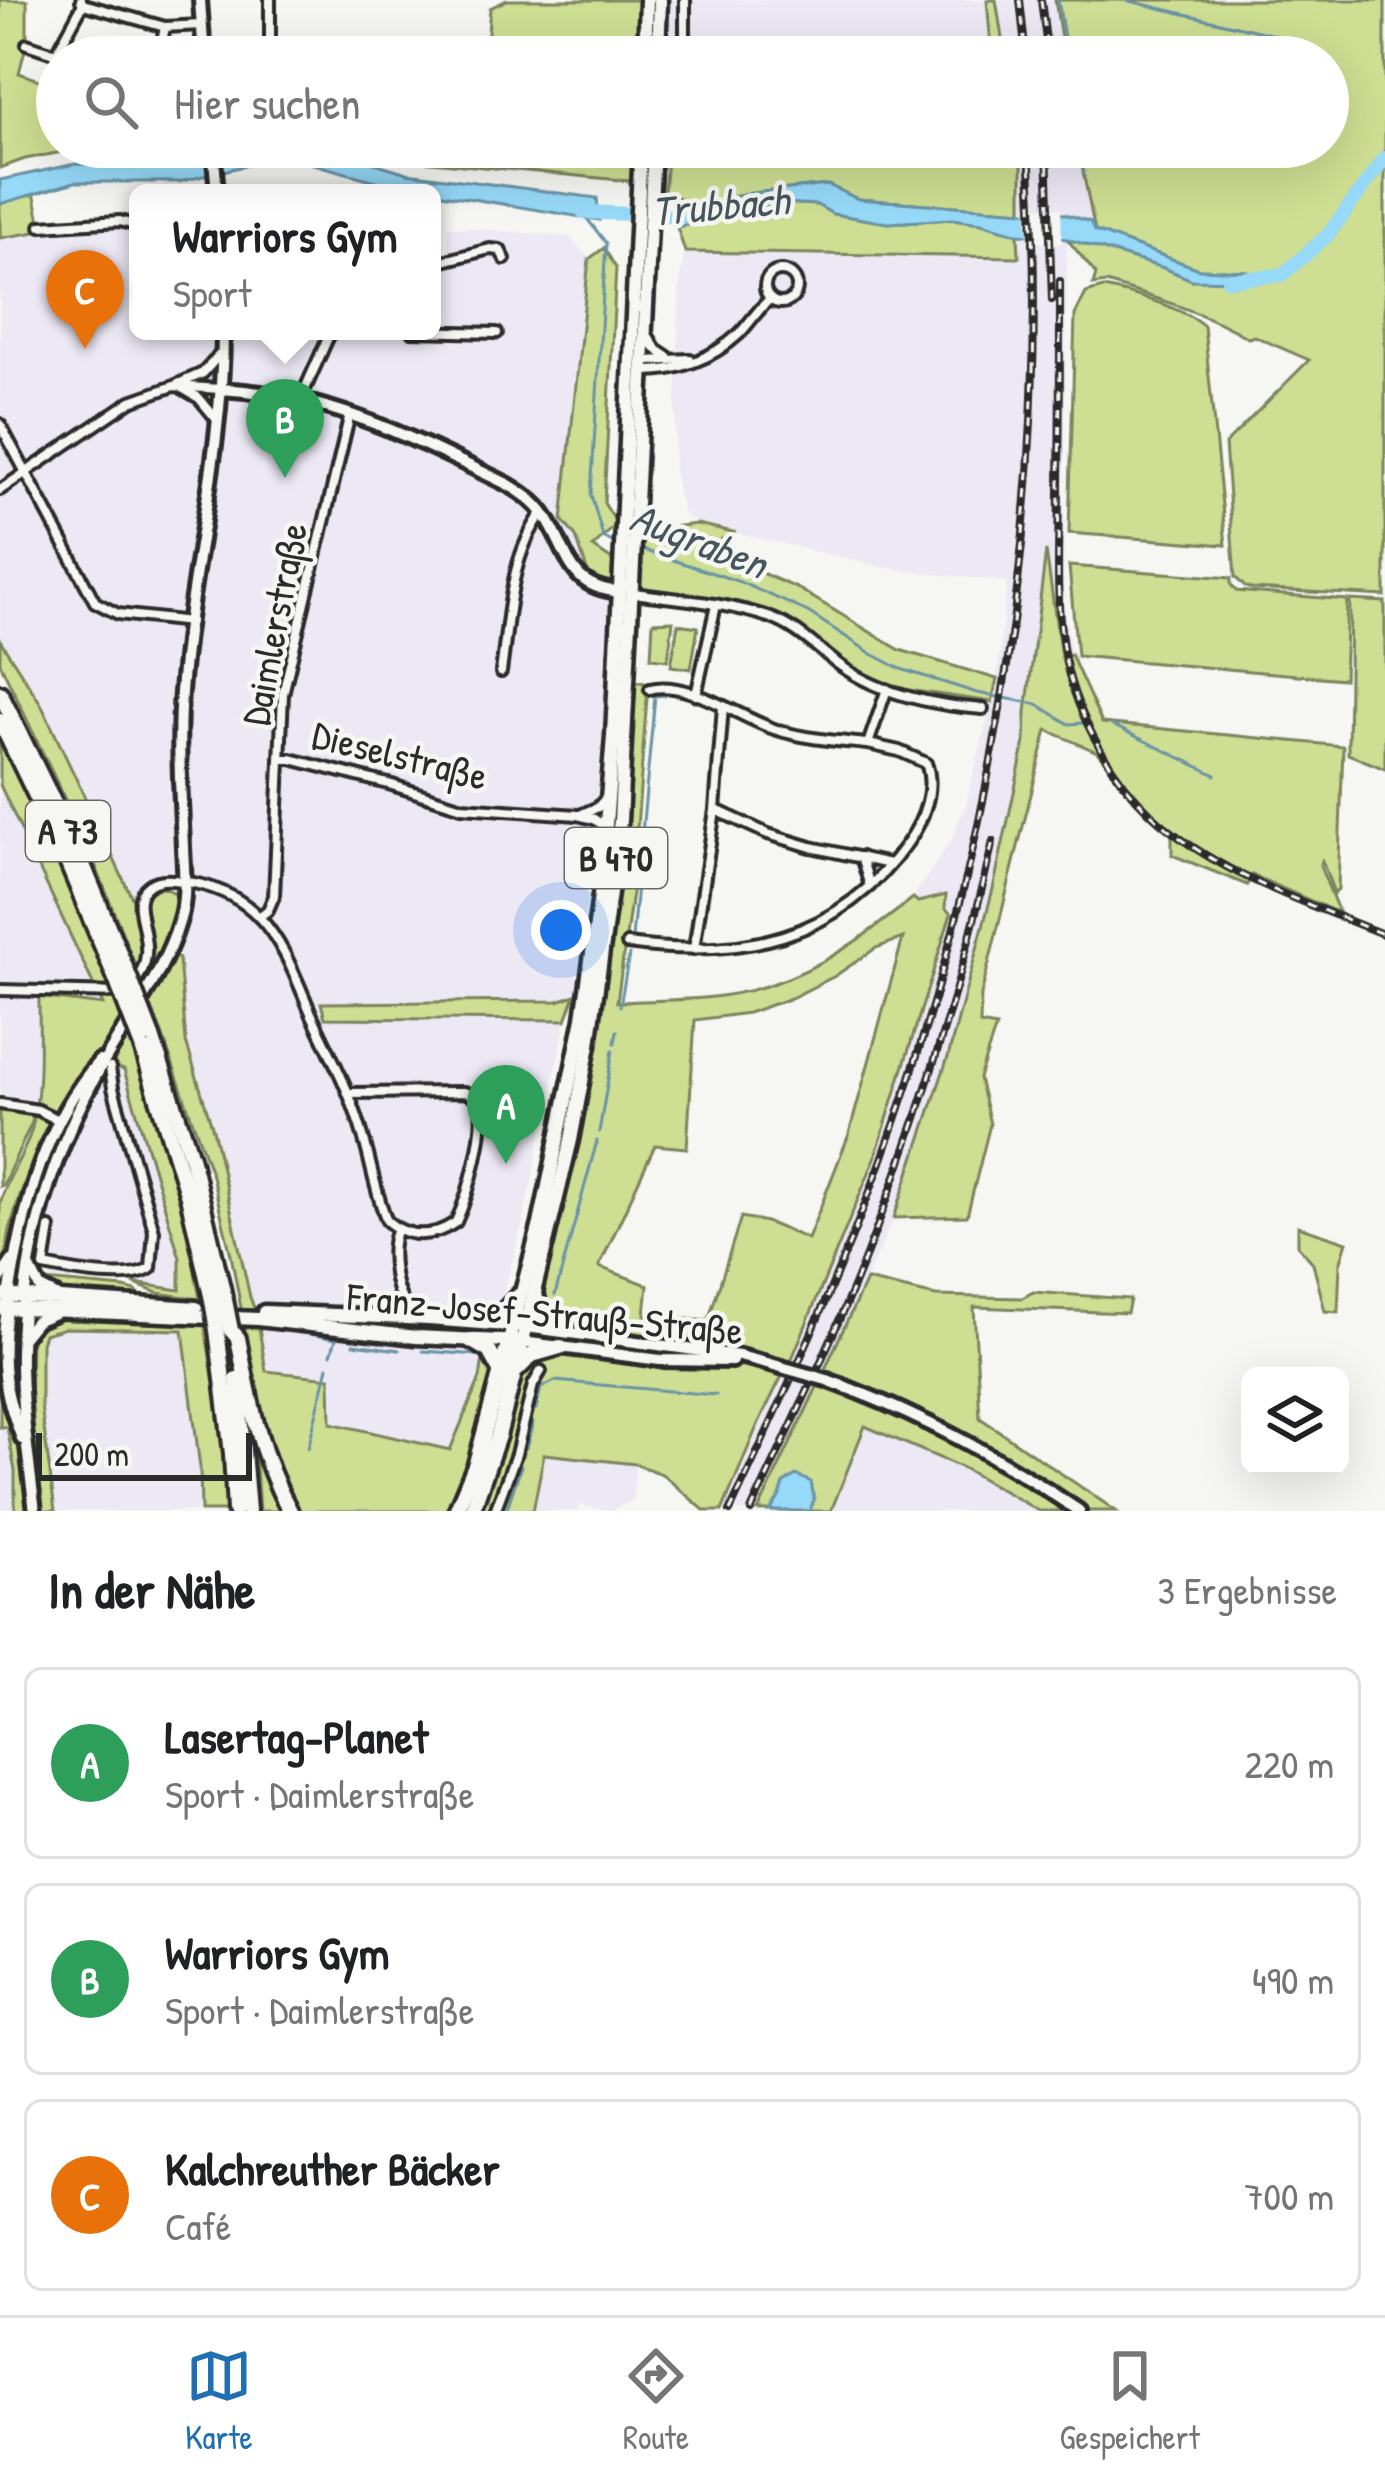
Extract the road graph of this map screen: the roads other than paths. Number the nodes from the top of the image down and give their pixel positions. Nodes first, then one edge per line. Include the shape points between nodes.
1 (200, 0) edge
2 (270, 0) edge
3 (647, 0) edge
4 (660, 0) edge
5 (685, 0) edge
6 (82, 2) edge
7 (201, 25) junction
8 (165, 27) junction
9 (65, 36) edge
10 (163, 36) edge
11 (202, 36) edge
12 (270, 36) edge
13 (646, 36) edge
14 (659, 36) edge
15 (685, 36) edge
16 (27, 44) dead end
17 (36, 47) edge
18 (644, 168) edge
19 (650, 168) edge
20 (646, 187) junction
21 (129, 224) edge
22 (41, 226) dead end
23 (641, 237) junction
24 (505, 259) dead end
25 (441, 262) edge
26 (770, 298) junction
27 (645, 329) junction
28 (441, 332) edge
29 (496, 333) dead end
30 (224, 340) edge
31 (327, 340) edge
32 (223, 350) junction
33 (699, 358) junction
34 (675, 360) junction
35 (637, 366) junction
36 (666, 371) junction
37 (174, 386) junction
38 (221, 389) junction
39 (301, 398) junction
40 (642, 400) junction
41 (350, 412) junction
42 (218, 421) junction
43 (0, 424) edge
44 (25, 473) junction
45 (0, 490) edge
46 (542, 512) junction
47 (630, 527) junction
48 (626, 593) junction
49 (716, 605) junction
50 (190, 622) junction
51 (501, 672) dead end
52 (650, 689) dead end
53 (887, 689) junction
54 (0, 693) edge
55 (695, 695) junction
56 (723, 706) junction
57 (983, 709) dead end
58 (0, 721) edge
59 (868, 744) junction
60 (280, 759) junction
61 (609, 794) junction
62 (716, 810) junction
63 (578, 815) junction
64 (606, 830) junction
65 (861, 857) junction
66 (891, 864) junction
67 (184, 881) junction
68 (870, 886) junction
69 (259, 917) junction
70 (627, 944) dead end
71 (694, 949) junction
72 (122, 976) junction
73 (0, 990) edge
74 (117, 1040) junction
75 (110, 1068) dead end
76 (349, 1093) junction
77 (0, 1104) edge
78 (58, 1121) junction
79 (72, 1128) junction
80 (50, 1228) dead end
81 (397, 1229) junction
82 (14, 1258) junction
83 (29, 1265) junction
84 (0, 1280) edge
85 (530, 1288) junction
86 (4, 1302) edge
87 (24, 1303) junction
88 (62, 1305) junction
89 (367, 1316) junction
90 (429, 1319) junction
91 (480, 1322) junction
92 (349, 1329) junction
93 (224, 1330) junction
94 (2, 1334) edge
95 (518, 1334) junction
96 (570, 1334) junction
97 (21, 1340) junction
98 (470, 1340) junction
99 (560, 1347) junction
100 (763, 1362) junction
101 (542, 1371) dead end
102 (508, 1373) junction
103 (26, 1454) junction
104 (460, 1510) edge
105 (35, 1511) edge
106 (235, 1511) edge
107 (248, 1511) edge
108 (290, 1511) edge
109 (496, 1511) edge
110 (1079, 1511) edge

1 - 7 main road
2 - 12 street
3 - 13 main road
4 - 14 main road
5 - 15 street
6 - 8 street
6 - 9 street
7 - 8 street
7 - 11 main road
8 - 10 street
16 - 17 street
18 - 20 main road, B 470
19 - 20 main road, B 470
20 - 23 main road, B 470
21 - 22 street
23 - 27 main road, B 470
23 - 35 main road, B 470
24 - 25 street via 490,249
26 - 26 street via 791,300 794,278 770,276
26 - 33 street via 739,334
27 - 34 street via 656,349
27 - 35 main road, B 470
28 - 29 street
30 - 32 main road
31 - 39 street
32 - 37 street via 203,373
32 - 38 main road
33 - 34 street
33 - 36 street
34 - 35 street
35 - 36 street
35 - 40 main road, B 470
35 - 47 main road, B 470
36 - 40 street
37 - 38 street
37 - 42 street via 199,398
37 - 44 street via 131,400
38 - 39 main road
38 - 42 main road
39 - 41 main road
40 - 47 main road, B 470
41 - 46 main road via 509,485
41 - 60 street, Daimlerstraße via 283,694
42 - 50 main road
43 - 44 street
44 - 45 street
44 - 50 street via 100,607
46 - 48 main road via 576,573 594,587
46 - 51 street via 522,549
47 - 48 main road, B 470
48 - 49 street
48 - 61 main road, B 470
48 - 85 main road, B 470 via 625,759 612,890 589,1045
49 - 53 street via 773,619
49 - 55 street
50 - 67 main road via 180,694
52 - 55 street
53 - 57 street
53 - 59 street
54 - 72 highway, A 73 via 76,848
55 - 56 street
56 - 59 street via 776,730
56 - 62 street
58 - 72 highway, A 73
59 - 66 street via 926,763 929,772 920,820
60 - 63 street, Dieselstraße via 462,806
60 - 69 street, Daimlerstraße via 274,896
61 - 63 street
61 - 64 main road, B 470
62 - 65 street via 768,834
62 - 71 street
63 - 64 street, Dieselstraße
64 - 85 main road, B 470 via 583,1018
65 - 66 street
65 - 68 street
66 - 68 street
67 - 69 street via 233,897
67 - 73 street via 158,880 142,892 148,957 126,992
67 - 74 main road via 165,960
68 - 71 street via 839,913 796,933
69 - 76 street via 291,966
70 - 71 street
72 - 93 highway, A 73, bridge via 192,1160
74 - 78 main road
74 - 79 main road
75 - 80 street via 154,1231 151,1268 95,1275 44,1266
76 - 81 street via 382,1209
76 - 81 street via 464,1092 482,1104 456,1222 425,1234
77 - 78 street
78 - 79 street
78 - 82 main road
79 - 83 main road
81 - 90 street via 398,1288 406,1306
82 - 84 main road
82 - 86 main road
83 - 87 main road
83 - 88 main road via 40,1288
85 - 91 main road
85 - 95 main road, B 470
85 - 96 main road via 541,1313
86 - 87 main road, Franz-Josef-Strauß-Straße
86 - 94 main road
87 - 88 main road, Franz-Josef-Strauß-Straße
87 - 97 main road
88 - 89 main road, Franz-Josef-Strauß-Straße
88 - 92 main road, Franz-Josef-Strauß-Straße
88 - 97 main road
89 - 90 main road, Franz-Josef-Strauß-Straße
89 - 92 main road
90 - 91 main road, Franz-Josef-Strauß-Straße
91 - 95 main road, Franz-Josef-Strauß-Straße
92 - 98 main road, Franz-Josef-Strauß-Straße
93 - 106 highway, A 73
93 - 107 highway, A 73
93 - 108 highway via 238,1338 254,1424
94 - 103 main road via 4,1377
95 - 96 main road, Franz-Josef-Strauß-Straße
95 - 98 main road, Franz-Josef-Strauß-Straße
95 - 99 main road, Franz-Josef-Strauß-Straße
95 - 102 highway
96 - 100 main road, Franz-Josef-Strauß-Straße
97 - 103 main road
98 - 102 highway
99 - 100 main road, Franz-Josef-Strauß-Straße
99 - 102 highway
100 - 110 main road, bridge via 890,1404
101 - 109 street
102 - 104 highway
103 - 105 main road

